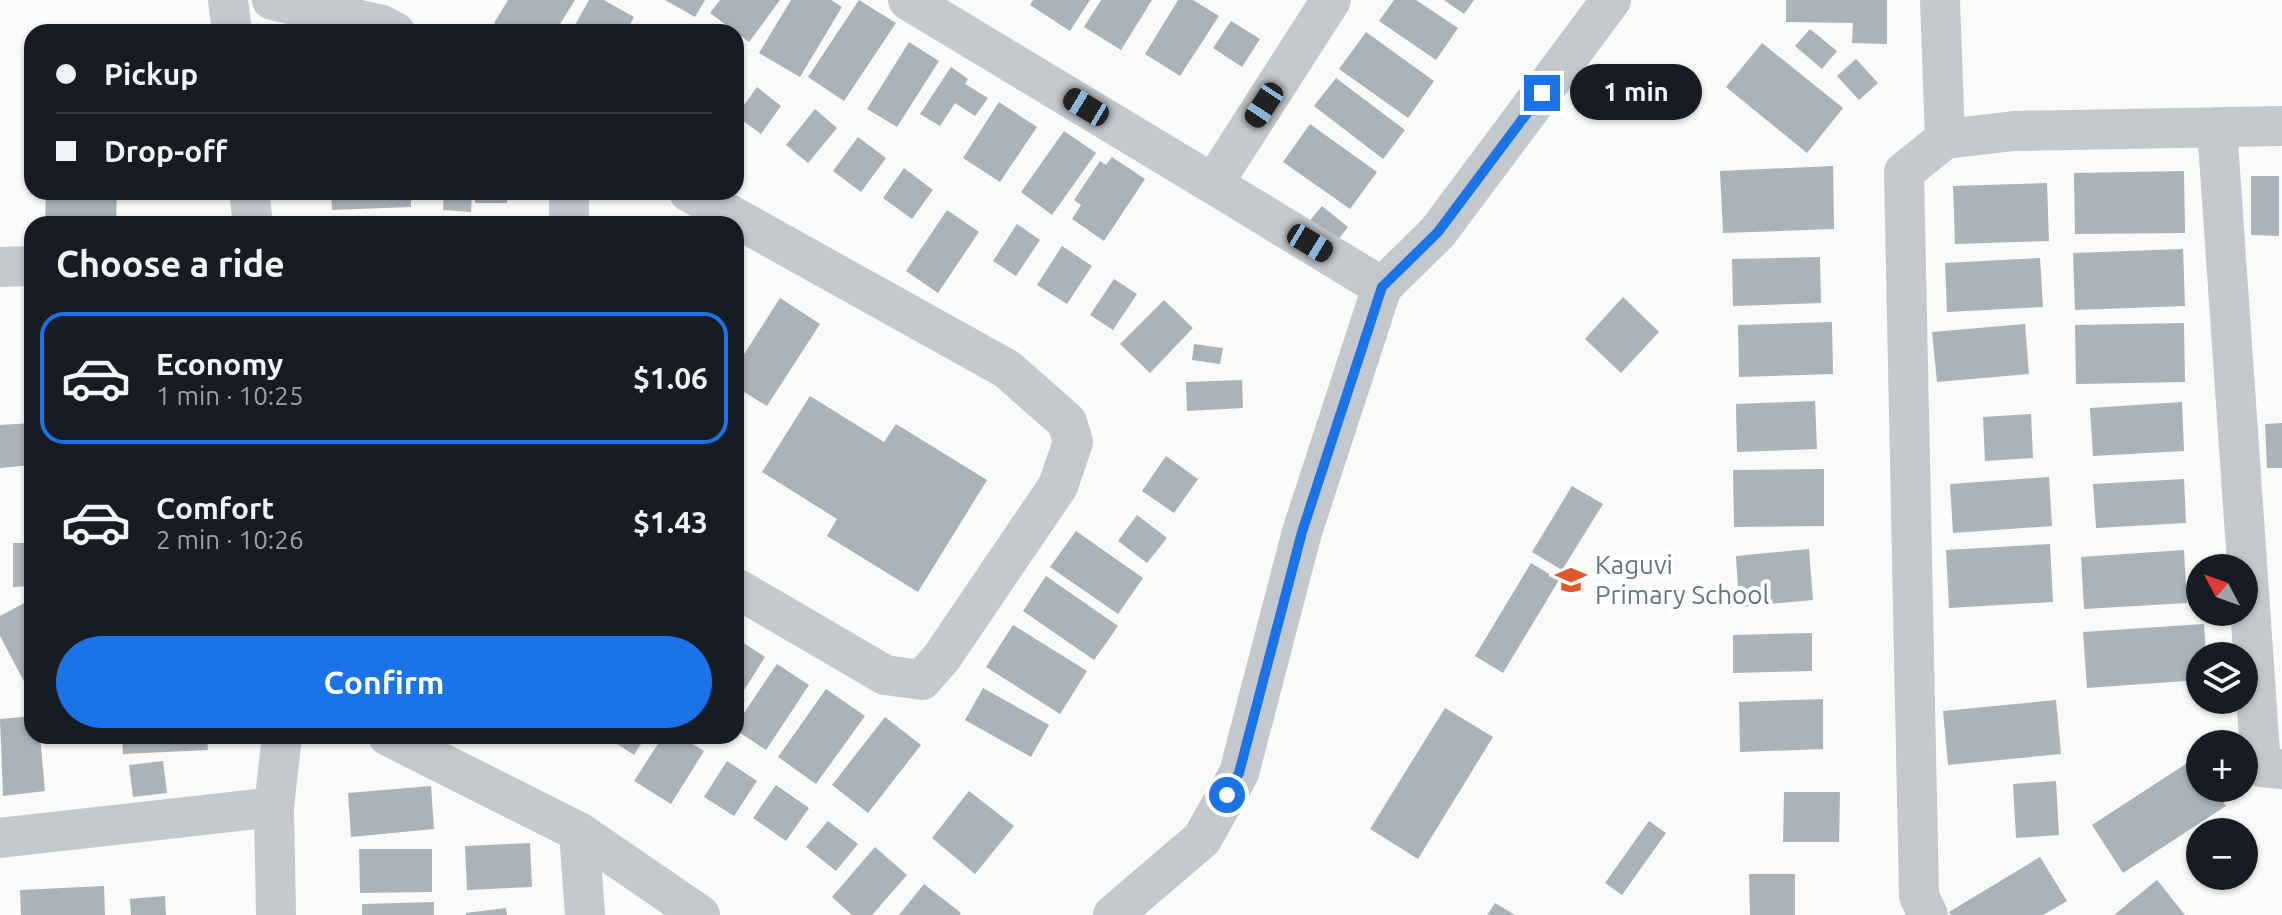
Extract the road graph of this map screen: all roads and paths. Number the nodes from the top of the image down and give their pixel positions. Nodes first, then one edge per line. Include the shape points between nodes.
1 (228, 0) edge
2 (272, 0) edge
3 (908, 0) edge
4 (1331, 0) edge
5 (1611, 0) edge
6 (1940, 0) edge
7 (231, 24) edge
8 (378, 24) edge
9 (2282, 126) edge
10 (2217, 127) junction
11 (1945, 139) junction
12 (1213, 184) junction
13 (703, 200) edge
14 (732, 216) edge
15 (744, 223) edge
16 (24, 266) edge
17 (0, 267) edge
18 (1382, 287) junction
19 (744, 593) edge
20 (281, 744) edge
21 (404, 744) edge
22 (2282, 769) edge
23 (274, 807) junction
24 (579, 832) junction
25 (0, 838) edge
26 (276, 915) edge
27 (585, 915) edge
28 (700, 915) edge
29 (1113, 915) edge
30 (1928, 915) edge

1 - 7 street
2 - 8 street
3 - 12 street
4 - 12 street
5 - 18 street via 1438,232
6 - 11 street
9 - 10 street
10 - 11 street via 2014,131
10 - 22 street via 2261,767
11 - 30 street via 1904,172 1919,896
12 - 18 street
13 - 14 street
15 - 19 street via 1007,369 1067,422 1073,442 1058,486 922,680 885,675
16 - 17 street
18 - 29 street via 1302,532 1239,773 1202,839
20 - 23 street
21 - 24 street
23 - 25 street
23 - 26 street
24 - 27 street
24 - 28 street

